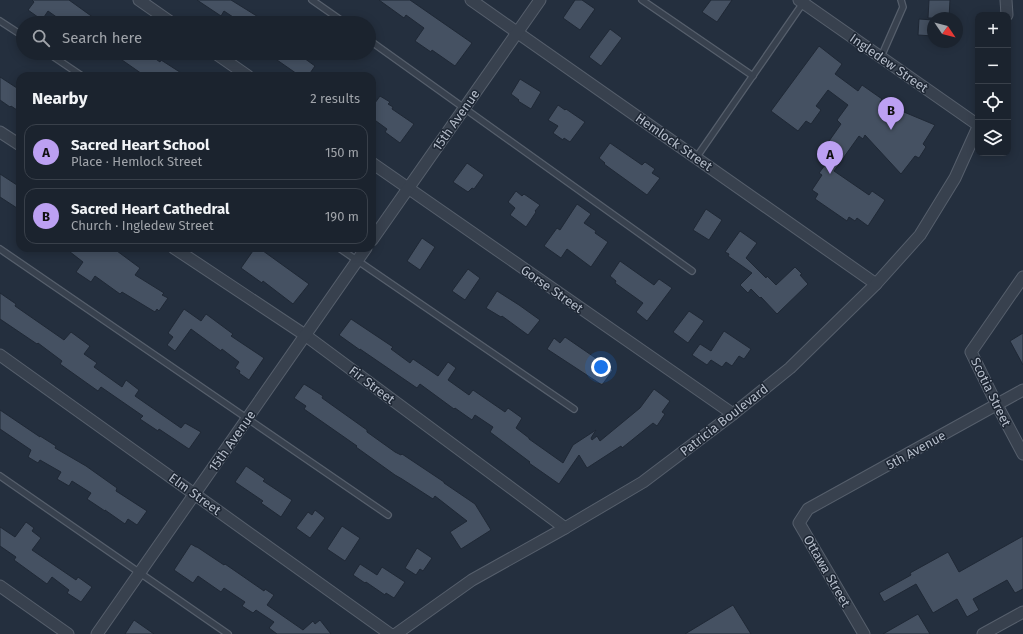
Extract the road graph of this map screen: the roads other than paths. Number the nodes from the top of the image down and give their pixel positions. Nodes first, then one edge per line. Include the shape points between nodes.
1 (139, 0) edge
2 (312, 0) edge
3 (471, 0) edge
4 (540, 0) edge
5 (642, 0) edge
6 (901, 0) edge
7 (1006, 0) edge
8 (801, 2) edge
9 (1007, 12) edge
10 (162, 16) edge
11 (335, 16) edge
12 (0, 21) edge
13 (16, 31) edge
14 (518, 33) junction
15 (376, 45) edge
16 (881, 57) junction
17 (58, 60) edge
18 (225, 60) edge
19 (76, 72) edge
20 (242, 72) edge
21 (753, 76) junction
22 (464, 107) junction
23 (975, 124) edge
24 (0, 132) edge
25 (975, 133) edge
26 (16, 142) edge
27 (696, 158) junction
28 (376, 166) edge
29 (408, 188) junction
30 (376, 234) edge
31 (0, 249) edge
32 (180, 252) edge
33 (345, 252) edge
34 (363, 252) edge
35 (358, 260) junction
36 (692, 271) dead end
37 (1023, 277) edge
38 (876, 284) junction
39 (305, 336) junction
40 (0, 355) edge
41 (1023, 390) edge
42 (997, 405) junction
43 (574, 409) dead end
44 (733, 414) junction
45 (247, 419) junction
46 (1023, 454) edge
47 (0, 476) edge
48 (195, 494) junction
49 (808, 508) joint
50 (388, 515) dead end
51 (565, 528) junction
52 (140, 573) junction
53 (0, 586) edge
54 (1023, 612) edge
55 (68, 634) edge
56 (97, 634) edge
57 (228, 634) edge
58 (390, 634) edge
59 (396, 634) edge
60 (864, 634) edge
61 (983, 634) edge

1 - 10 street
2 - 11 lane
3 - 14 street, Hemlock Street
4 - 14 street, 15th Avenue
5 - 21 lane
6 - 16 lane via 903,7
7 - 9 street
8 - 16 street, Ingledew Street
8 - 21 lane
12 - 13 lane
14 - 22 street, 15th Avenue
14 - 27 street, Hemlock Street
15 - 22 lane
16 - 23 street, Ingledew Street
17 - 19 lane
18 - 20 street
21 - 27 lane
22 - 29 street, 15th Avenue
22 - 36 lane
24 - 26 street
25 - 38 street, Patricia Boulevard via 955,178 920,235
27 - 38 street, Hemlock Street
28 - 29 street, Gorse Street
29 - 30 street, 15th Avenue
29 - 44 street, Gorse Street
31 - 45 lane
32 - 39 street, Fir Street
33 - 35 lane
34 - 35 street, 15th Avenue
35 - 39 street, 15th Avenue
35 - 43 lane
37 - 42 street, Scotia Street via 971,352
38 - 44 street, Patricia Boulevard via 790,368
39 - 45 street, 15th Avenue
39 - 51 street, Fir Street
40 - 48 street, Elm Street
41 - 42 street, 5th Avenue
42 - 46 street, Scotia Street
42 - 49 street, 5th Avenue
44 - 51 street, Patricia Boulevard via 643,482
45 - 48 street, 15th Avenue
45 - 50 lane
47 - 52 lane
48 - 52 street, 15th Avenue
48 - 58 street, Elm Street
49 - 60 street, Ottawa Street via 799,523
51 - 59 street, Patricia Boulevard via 472,580
52 - 56 street, 15th Avenue
52 - 57 lane
53 - 55 street
54 - 61 street

